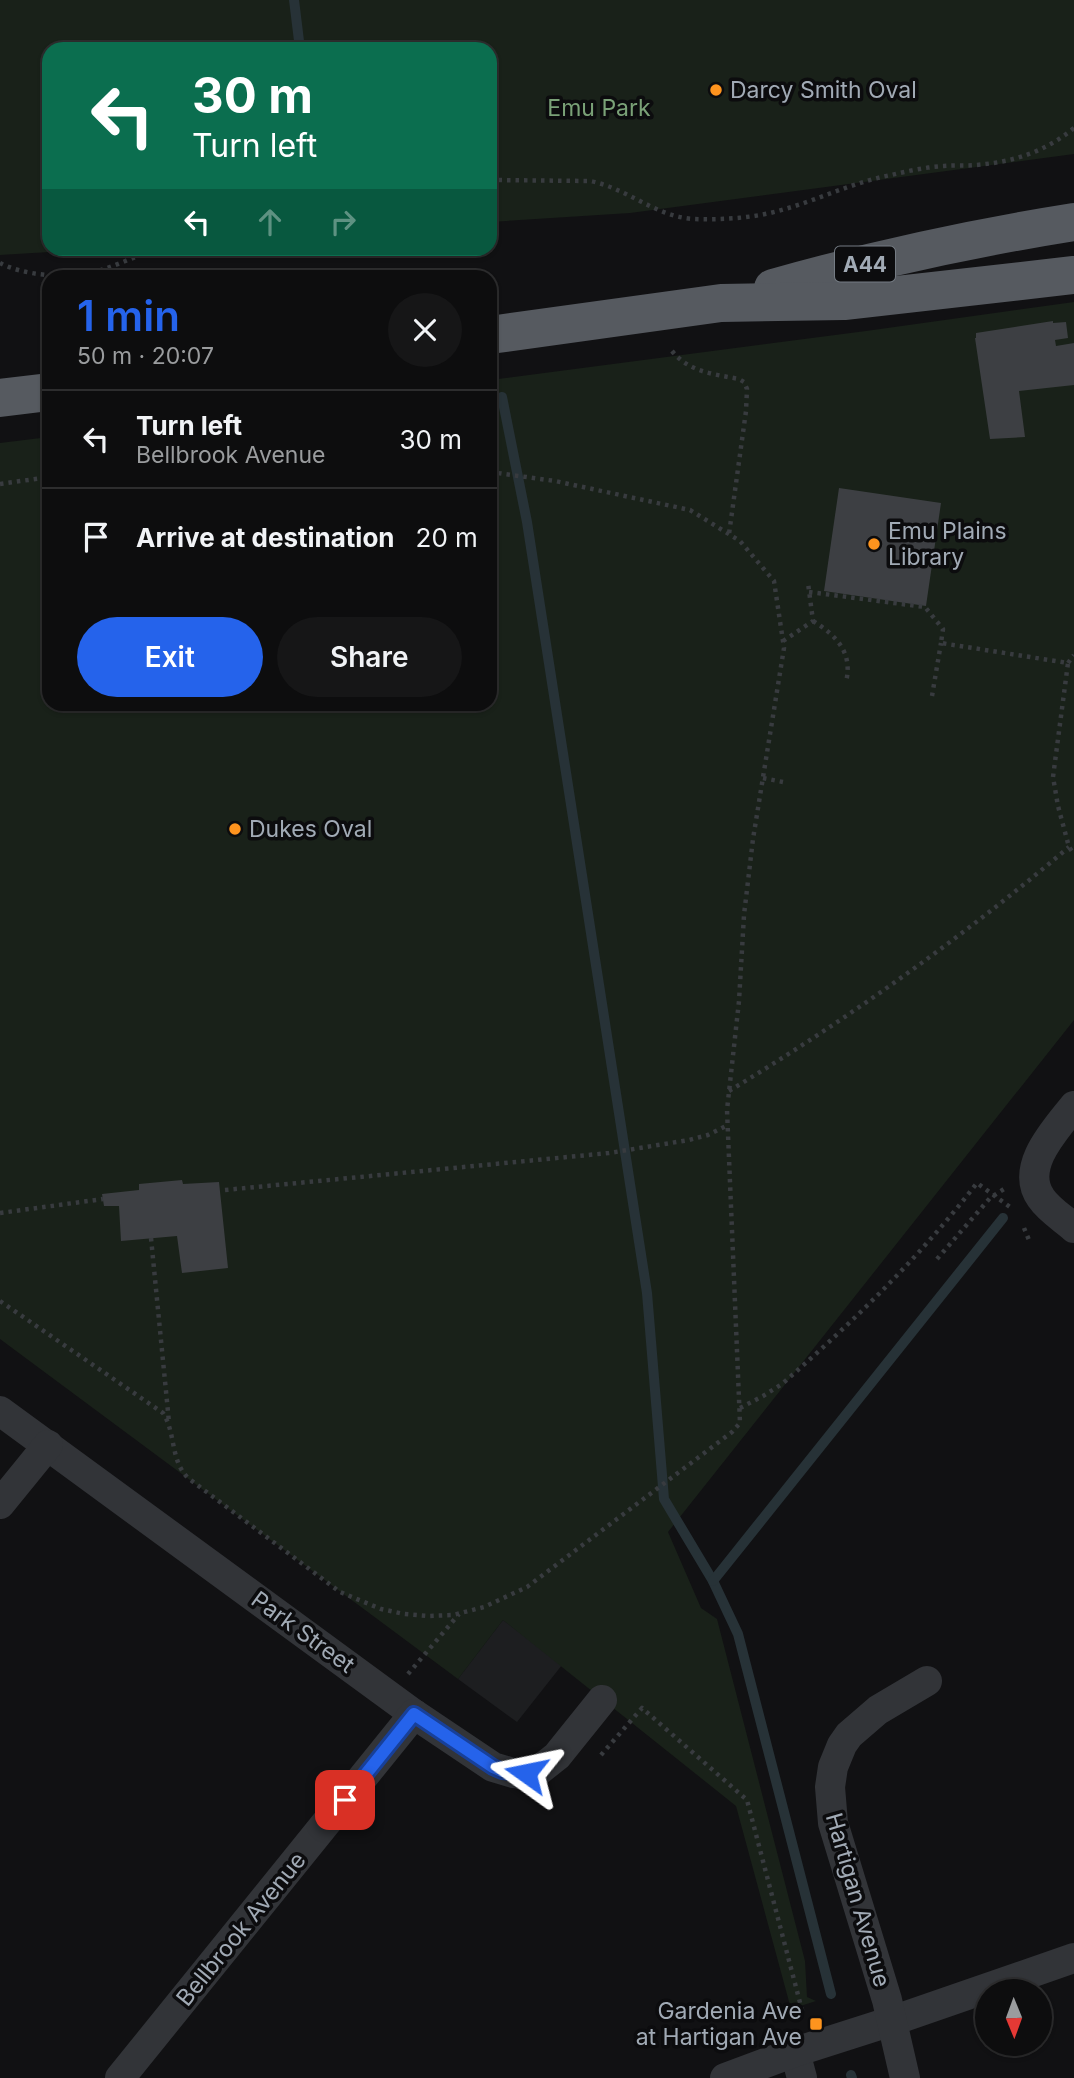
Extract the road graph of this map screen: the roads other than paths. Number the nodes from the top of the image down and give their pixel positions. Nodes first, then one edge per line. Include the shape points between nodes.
1 (1074, 222) edge
2 (1074, 275) edge
3 (720, 303) junction
4 (497, 334) edge
5 (42, 393) edge
6 (0, 398) edge
7 (1074, 1106) edge
8 (1074, 1228) edge
9 (0, 1410) edge
10 (48, 1445) junction
11 (0, 1504) edge
12 (927, 1681) dead end
13 (602, 1700) dead end
14 (414, 1714) junction
15 (1074, 1958) edge
16 (892, 2021) junction
17 (798, 2065) edge
18 (120, 2078) edge
19 (725, 2078) edge
20 (905, 2078) edge

1 - 3 highway, A44 via 837,270
2 - 3 highway, A44 via 844,300
3 - 4 highway, A44
5 - 6 highway
7 - 8 street via 1044,1144 1035,1181 1041,1198
9 - 10 street, Park Street
10 - 11 street
10 - 14 street, Park Street
12 - 16 street, Hartigan Avenue via 878,1710 849,1734 835,1760 830,1787 833,1823
13 - 14 street, Park Street via 553,1760 526,1773 493,1767
14 - 18 street, Bellbrook Avenue
15 - 16 street
16 - 17 street
16 - 20 street, Hartigan Avenue
17 - 19 street

